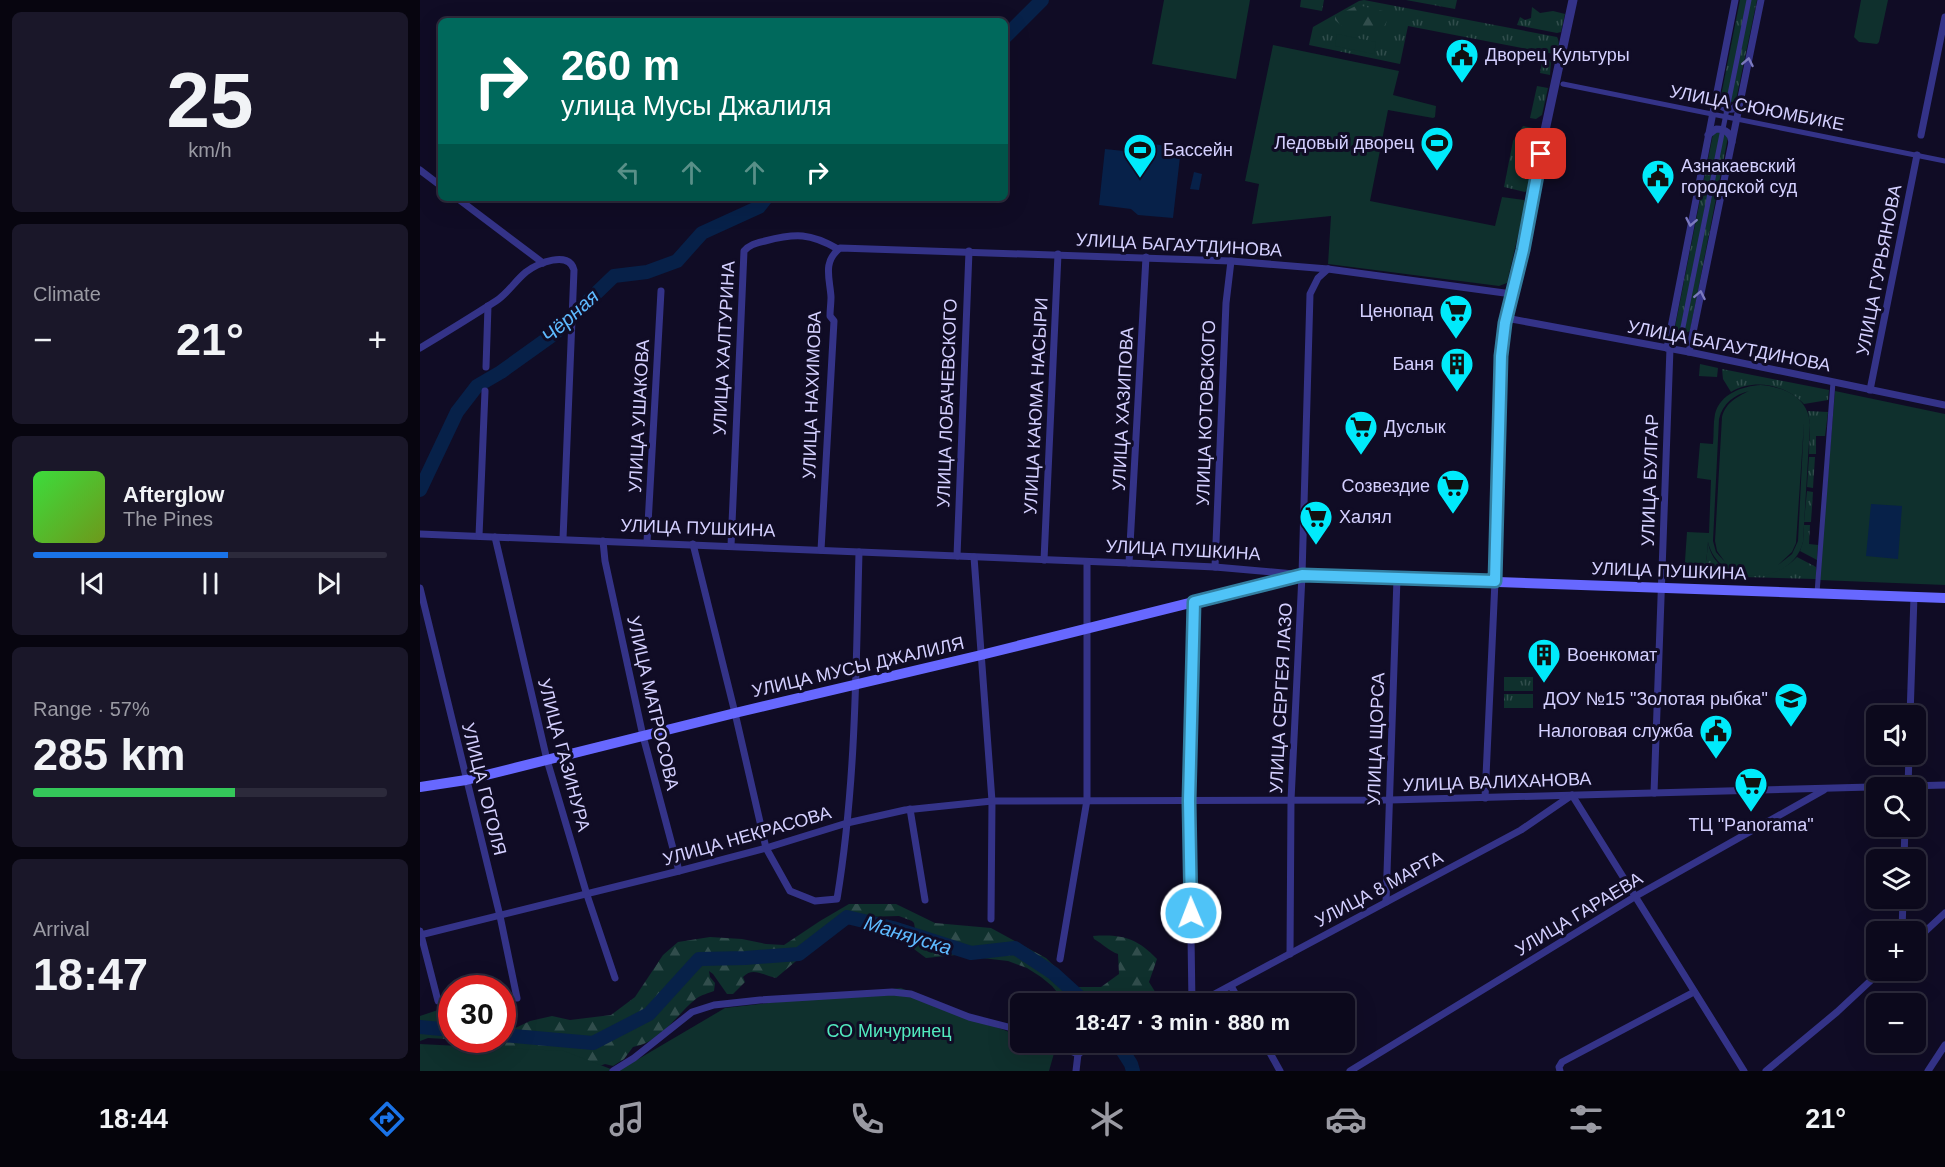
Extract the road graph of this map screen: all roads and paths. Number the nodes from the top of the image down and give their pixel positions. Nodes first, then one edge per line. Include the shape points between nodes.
1 (1572, 0) edge
2 (1735, 0) edge
3 (1749, 0) edge
4 (1761, 0) edge
5 (1945, 17) edge
6 (1563, 84) dead end
7 (1716, 93) junction
8 (1741, 98) junction
9 (1726, 113) junction
10 (1712, 114) junction
11 (1737, 119) junction
12 (1722, 130) junction
13 (1921, 135) dead end
14 (1708, 136) junction
15 (1732, 141) junction
16 (1917, 155) junction
17 (1945, 161) edge
18 (420, 170) edge
19 (438, 184) edge
20 (461, 201) edge
21 (841, 248) junction
22 (969, 251) junction
23 (1058, 254) junction
24 (1146, 257) junction
25 (1231, 261) junction
26 (543, 263) junction
27 (1328, 269) junction
28 (661, 291) dead end
29 (1512, 294) junction
30 (488, 306) junction
31 (1506, 318) junction
32 (1682, 332) dead end
33 (420, 348) edge
34 (1668, 348) junction
35 (1689, 352) junction
36 (486, 367) dead end
37 (1833, 382) junction
38 (1870, 390) junction
39 (485, 391) dead end
40 (1945, 405) edge
41 (420, 534) edge
42 (479, 536) junction
43 (495, 537) junction
44 (563, 539) junction
45 (603, 541) junction
46 (647, 542) junction
47 (693, 544) junction
48 (731, 546) junction
49 (821, 550) junction
50 (860, 552) junction
51 (957, 556) junction
52 (974, 557) junction
53 (1044, 560) junction
54 (1087, 562) junction
55 (1129, 563) junction
56 (1215, 567) junction
57 (1302, 575) junction
58 (1397, 578) junction
59 (1495, 581) junction
60 (1661, 587) junction
61 (420, 588) edge
62 (1817, 593) junction
63 (1914, 596) junction
64 (1945, 598) edge
65 (1194, 602) junction
66 (1088, 628) junction
67 (981, 655) junction
68 (855, 684) junction
69 (1910, 705) edge
70 (735, 713) junction
71 (643, 736) junction
72 (547, 760) junction
73 (466, 780) junction
74 (1945, 785) edge
75 (1926, 786) edge
76 (420, 787) edge
77 (1826, 788) junction
78 (1866, 788) edge
79 (1654, 793) junction
80 (1572, 795) junction
81 (1485, 798) junction
82 (1087, 800) junction
83 (1291, 800) junction
84 (1389, 800) junction
85 (992, 801) junction
86 (1189, 801) junction
87 (910, 809) junction
88 (847, 823) junction
89 (766, 848) junction
90 (679, 871) junction
91 (587, 895) junction
92 (1636, 896) junction
93 (925, 900) dead end
94 (1386, 902) junction
95 (1945, 913) edge
96 (500, 916) junction
97 (991, 919) dead end
98 (1926, 931) edge
99 (420, 934) edge
100 (1290, 954) junction
101 (1060, 960) dead end
102 (512, 975) edge
103 (615, 978) dead end
104 (1870, 981) edge
105 (1231, 986) junction
106 (1694, 992) junction
107 (1194, 993) edge
108 (1217, 993) edge
109 (1235, 993) edge
110 (438, 1001) dead end
111 (1010, 1027) edge
112 (1945, 1045) edge
113 (1270, 1053) edge
114 (1078, 1054) edge
115 (1770, 1070) edge
116 (613, 1071) edge
117 (1076, 1071) edge
118 (1280, 1071) edge
119 (1350, 1071) edge
120 (1560, 1071) edge
121 (1744, 1071) edge
122 (1928, 1071) edge

1 - 29 street
2 - 7 street, УЛИЦА БУЛГАР
3 - 9 street
8 -> 4 street
5 - 13 street
6 - 10 street, УЛИЦА СЮЮМБИКЕ
7 - 9 street
7 - 10 street, УЛИЦА БУЛГАР
8 - 9 street
8 - 11 street
9 - 10 street, УЛИЦА СЮЮМБИКЕ
9 - 11 street, УЛИЦА СЮЮМБИКЕ
9 - 12 street
10 - 14 street, УЛИЦА БУЛГАР
11 - 15 street
11 - 16 street, УЛИЦА СЮЮМБИКЕ
12 - 14 street via 1714,130
12 - 15 street via 1730,134
12 - 32 street
14 -> 34 street, УЛИЦА БУЛГАР
35 -> 15 street
16 - 17 street, УЛИЦА СЮЮМБИКЕ
16 - 38 street, УЛИЦА ГУРЬЯНОВА
18 - 19 street
20 - 26 street
21 - 22 street, УЛИЦА БАГАУТДИНОВА
21 - 48 street, УЛИЦА ХАЛТУРИНА via 795,235 744,250
21 - 49 street, УЛИЦА НАХИМОВА via 832,259 827,277 830,316 834,321
22 - 23 street, УЛИЦА БАГАУТДИНОВА
22 - 51 street, УЛИЦА ЛОБАЧЕВСКОГО
23 - 24 street, УЛИЦА БАГАУТДИНОВА
23 - 53 street, УЛИЦА КАЮМА НАСЫРИ
24 - 25 street, УЛИЦА БАГАУТДИНОВА
24 - 55 street, УЛИЦА ХАЗИПОВА
25 - 27 street, УЛИЦА БАГАУТДИНОВА
25 - 56 street, УЛИЦА КОТОВСКОГО
26 - 30 street via 526,272
26 - 44 street via 569,261 574,267
27 - 29 street, УЛИЦА БАГАУТДИНОВА
27 - 57 street, УЛИЦА СЕРГЕЯ ЛАЗО via 1310,294
28 - 46 street, УЛИЦА УШАКОВА
29 - 31 street
30 - 33 street
30 - 36 street
31 - 34 street, УЛИЦА БАГАУТДИНОВА
31 - 59 street via 1501,356
34 - 35 street, УЛИЦА БАГАУТДИНОВА
34 - 60 street, УЛИЦА БУЛГАР
35 - 37 street, УЛИЦА БАГАУТДИНОВА
37 - 38 street, УЛИЦА БАГАУТДИНОВА
37 - 62 street
38 - 40 street, УЛИЦА БАГАУТДИНОВА
39 - 42 street
41 - 42 street, УЛИЦА ПУШКИНА
42 - 43 street, УЛИЦА ПУШКИНА
43 - 44 street, УЛИЦА ПУШКИНА
43 - 72 street, УЛИЦА ГАЗИНУРА
44 - 45 street, УЛИЦА ПУШКИНА
45 - 46 street, УЛИЦА ПУШКИНА
45 - 71 street, УЛИЦА МАТРОСОВА
46 - 47 street, УЛИЦА ПУШКИНА
47 - 48 street, УЛИЦА ПУШКИНА
47 - 70 street
48 - 49 street, УЛИЦА ПУШКИНА
49 - 50 street, УЛИЦА ПУШКИНА
50 - 51 street, УЛИЦА ПУШКИНА
50 - 68 street
51 - 52 street, УЛИЦА ПУШКИНА
52 - 53 street, УЛИЦА ПУШКИНА
52 - 67 street
53 - 54 street, УЛИЦА ПУШКИНА
54 - 55 street, УЛИЦА ПУШКИНА
54 - 66 street
55 - 56 street, УЛИЦА ПУШКИНА
56 - 57 street, УЛИЦА ПУШКИНА
57 - 58 main road, УЛИЦА ПУШКИНА
57 - 65 main road, УЛИЦА МУСЫ ДЖАЛИЛЯ
57 - 83 street, УЛИЦА СЕРГЕЯ ЛАЗО
58 - 59 main road, УЛИЦА ПУШКИНА
58 - 84 street, УЛИЦА ЩОРСА
59 - 60 main road, УЛИЦА ПУШКИНА
59 - 81 street
60 - 62 main road, УЛИЦА ПУШКИНА
60 - 79 street, УЛИЦА БУЛГАР
61 - 73 street, УЛИЦА ГОГОЛЯ
62 - 63 main road, УЛИЦА ПУШКИНА
63 - 64 main road, УЛИЦА ПУШКИНА
63 - 69 street
65 - 66 main road, УЛИЦА МУСЫ ДЖАЛИЛЯ
65 - 86 street
66 - 67 main road, УЛИЦА МУСЫ ДЖАЛИЛЯ
66 - 82 street
67 - 68 main road, УЛИЦА МУСЫ ДЖАЛИЛЯ
67 - 85 street
68 - 70 main road, УЛИЦА МУСЫ ДЖАЛИЛЯ
68 - 88 street
70 - 71 main road, УЛИЦА МУСЫ ДЖАЛИЛЯ
70 - 89 street
71 - 72 main road, УЛИЦА МУСЫ ДЖАЛИЛЯ
71 - 90 street, УЛИЦА МАТРОСОВА
72 - 73 main road, УЛИЦА МУСЫ ДЖАЛИЛЯ
72 - 91 street, УЛИЦА ГАЗИНУРА
73 - 76 main road, УЛИЦА МУСЫ ДЖАЛИЛЯ
73 - 96 street, УЛИЦА ГОГОЛЯ
74 - 75 street, УЛИЦА ВАЛИХАНОВА
77 - 78 street, УЛИЦА ВАЛИХАНОВА
77 - 79 street, УЛИЦА ВАЛИХАНОВА
77 - 92 street, УЛИЦА ГАРАЕВА
79 - 80 street, УЛИЦА ВАЛИХАНОВА
80 - 81 street, УЛИЦА ВАЛИХАНОВА
80 - 92 street
80 - 94 street, УЛИЦА 8 МАРТА via 1521,830
81 - 84 street, УЛИЦА ВАЛИХАНОВА
82 - 85 street, УЛИЦА НЕКРАСОВА
82 - 86 street, УЛИЦА ВАЛИХАНОВА
82 - 101 street
83 - 84 street, УЛИЦА ВАЛИХАНОВА
83 - 86 street, УЛИЦА ВАЛИХАНОВА
83 - 100 street, УЛИЦА СЕРГЕЯ ЛАЗО
84 - 94 street, УЛИЦА ЩОРСА
85 - 87 street, УЛИЦА НЕКРАСОВА
85 - 97 street
86 - 107 street
87 - 88 street, УЛИЦА НЕКРАСОВА
87 - 93 street
88 - 89 street, УЛИЦА НЕКРАСОВА
88 - 89 street via 837,899 815,901 790,891
89 - 90 street, УЛИЦА НЕКРАСОВА
90 - 91 street, УЛИЦА НЕКРАСОВА
91 - 96 street, УЛИЦА НЕКРАСОВА
91 - 103 street, УЛИЦА ГАЗИНУРА
92 - 106 street
92 - 119 street, УЛИЦА ГАРАЕВА
94 - 100 street, УЛИЦА 8 МАРТА
95 - 98 street
96 - 99 street, УЛИЦА НЕКРАСОВА
96 - 102 street, УЛИЦА ГОГОЛЯ
99 - 110 street
100 - 105 street, УЛИЦА 8 МАРТА
104 - 115 street
105 - 108 street, УЛИЦА 8 МАРТА
105 - 109 street
106 - 120 street via 1562,1062
106 - 121 street
111 - 116 street via 969,1017 911,994 892,992 714,1005 692,1012
112 - 122 street
113 - 118 street
114 - 117 street

